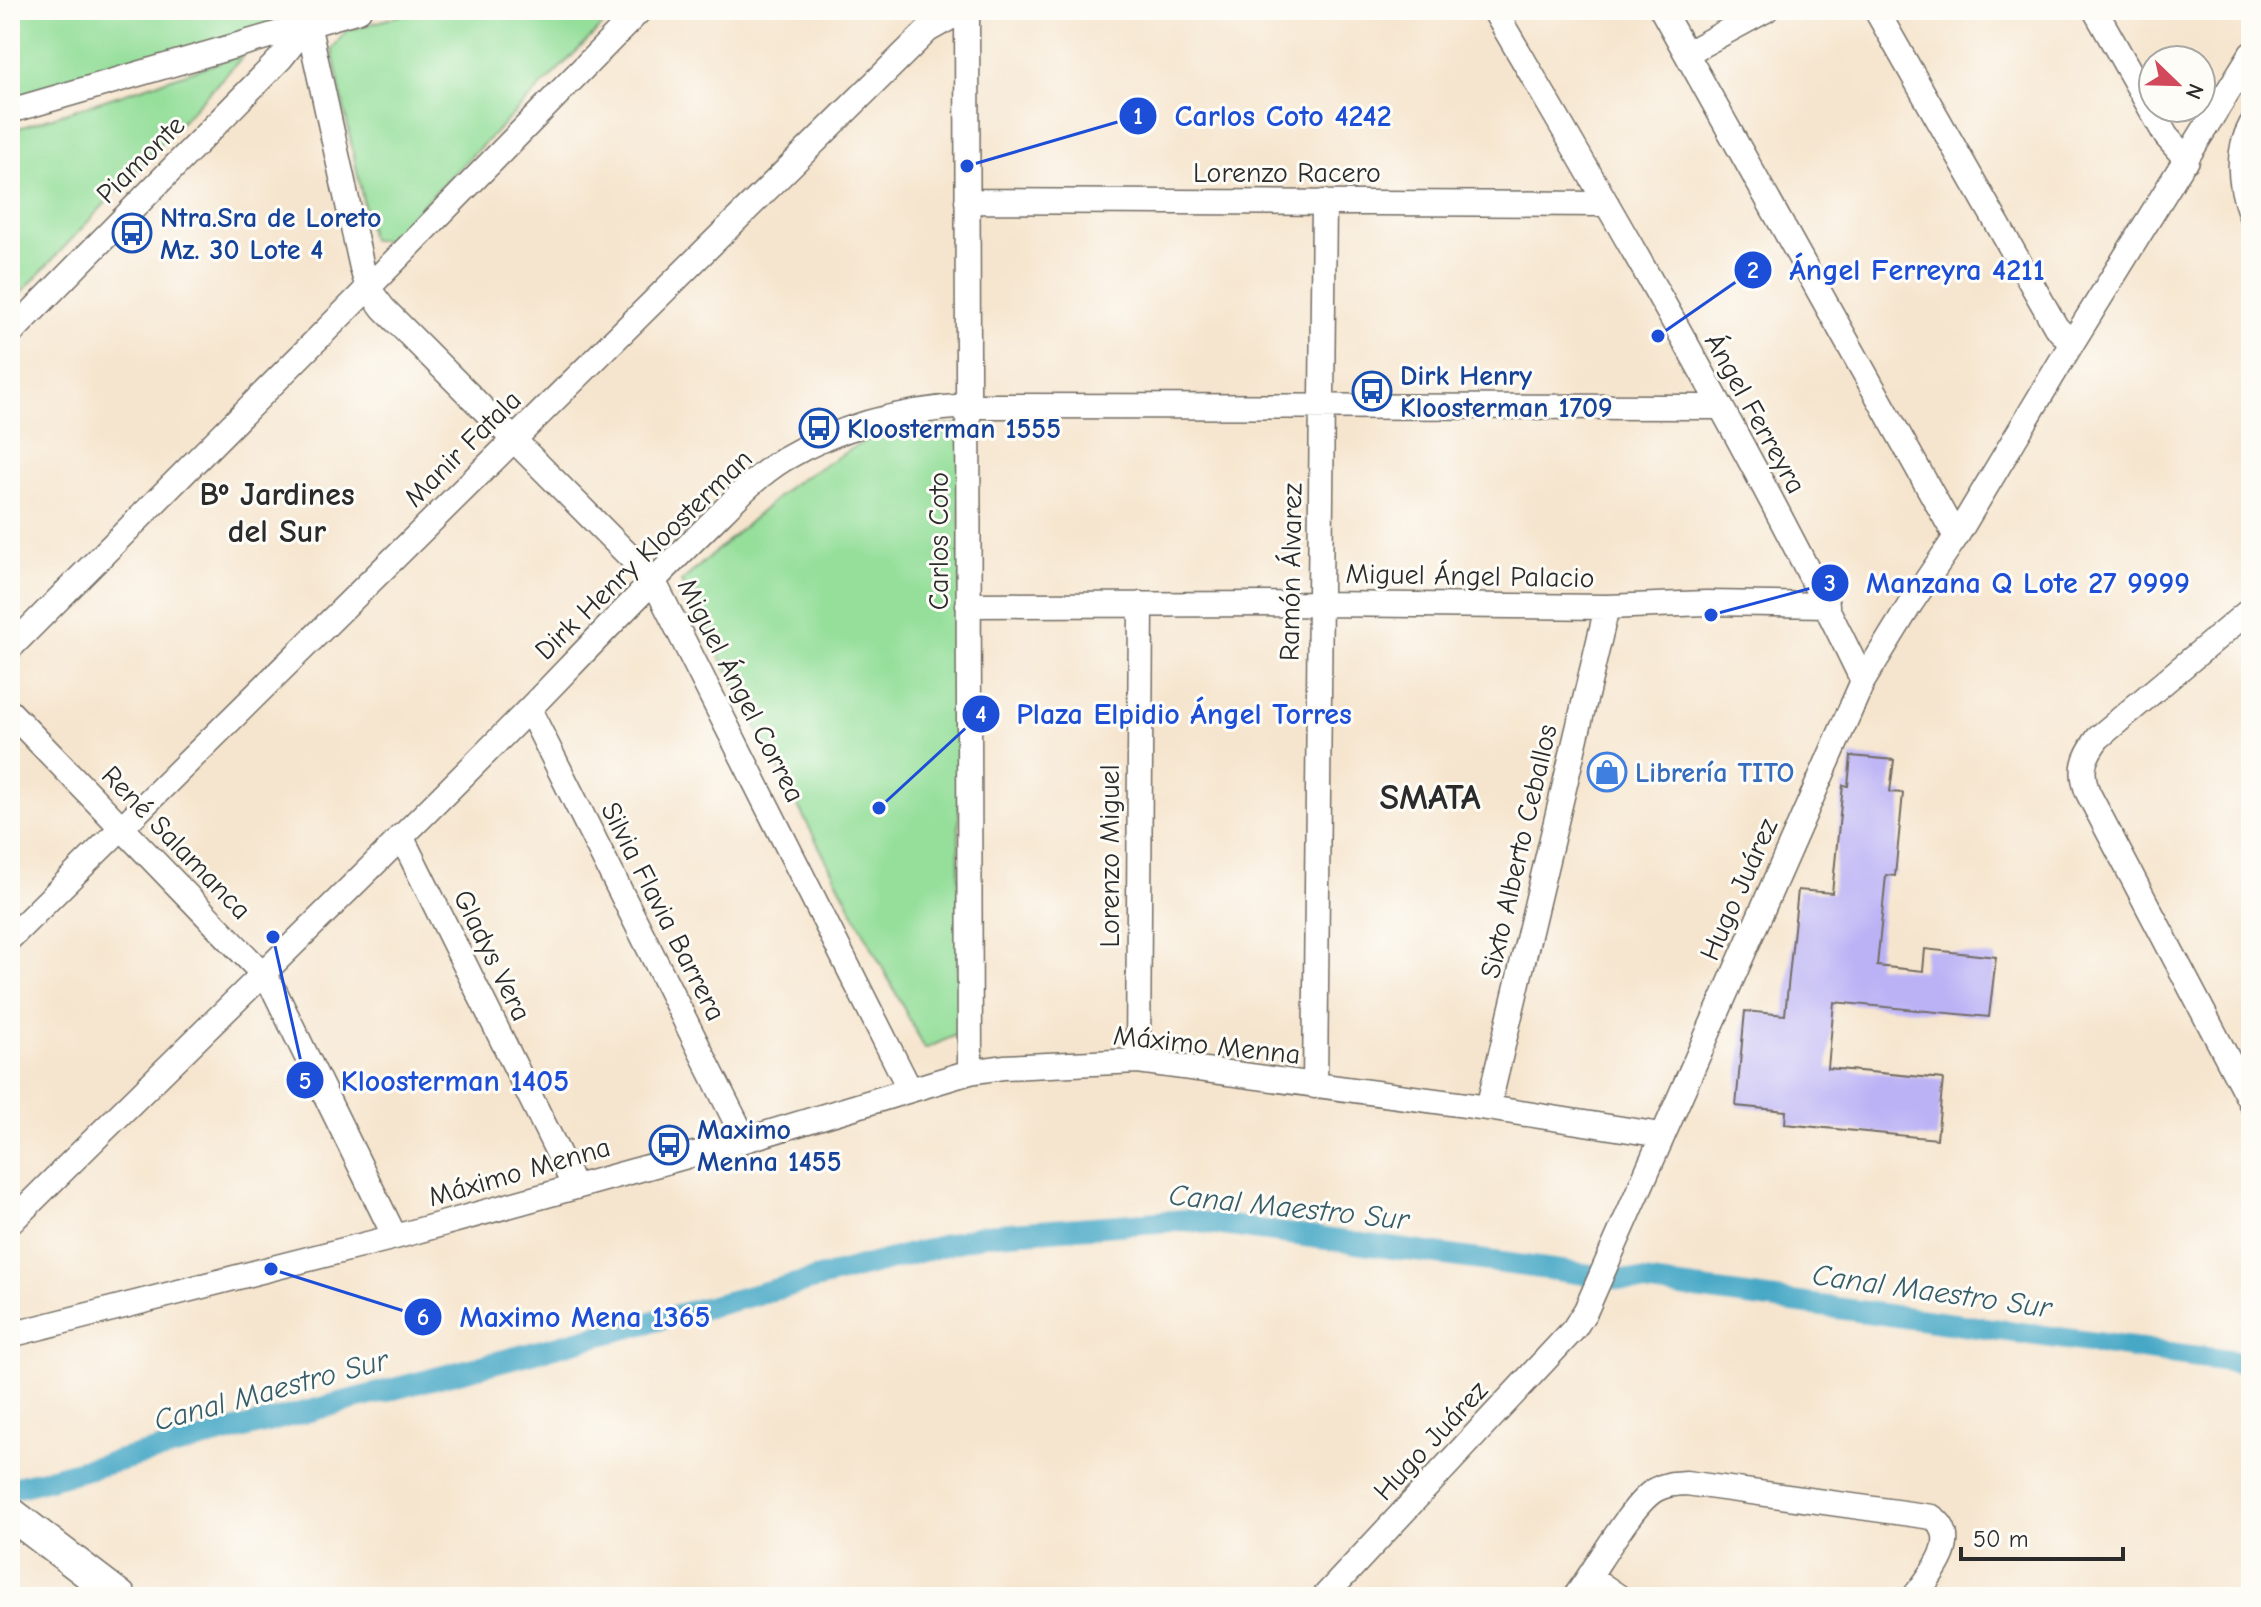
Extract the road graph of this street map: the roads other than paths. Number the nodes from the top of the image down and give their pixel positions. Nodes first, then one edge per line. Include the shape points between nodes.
1 (359, 10) edge
2 (640, 10) edge
3 (965, 10) edge
4 (1494, 10) edge
5 (1662, 10) edge
6 (1766, 10) edge
7 (1876, 10) edge
8 (2095, 10) edge
9 (307, 17) edge
10 (1687, 53) junction
11 (2251, 54) edge
12 (10, 111) edge
13 (2251, 125) edge
14 (2187, 160) junction
15 (967, 201) junction
16 (1324, 202) junction
17 (1607, 204) junction
18 (2251, 216) edge
19 (368, 288) junction
20 (10, 334) edge
21 (2072, 343) junction
22 (967, 406) junction
23 (1322, 406) junction
24 (1719, 407) junction
25 (512, 440) junction
26 (1956, 537) junction
27 (653, 580) junction
28 (1141, 604) junction
29 (1320, 604) junction
30 (968, 605) junction
31 (1827, 605) junction
32 (1607, 607) junction
33 (2251, 609) edge
34 (10, 648) edge
35 (1863, 681) junction
36 (529, 709) junction
37 (10, 712) edge
38 (122, 827) junction
39 (401, 836) junction
40 (10, 938) edge
41 (262, 973) junction
42 (1138, 1061) junction
43 (970, 1072) junction
44 (1315, 1086) junction
45 (910, 1090) junction
46 (2251, 1103) edge
47 (1488, 1108) junction
48 (1661, 1135) junction
49 (745, 1140) junction
50 (575, 1187) junction
51 (10, 1223) edge
52 (395, 1237) junction
53 (10, 1335) edge
54 (12, 1514) edge
55 (1590, 1577) junction
56 (120, 1597) edge
57 (1324, 1597) edge
58 (1575, 1597) edge
59 (1619, 1597) edge
60 (1914, 1597) edge

1 - 9 street
2 - 19 street
3 - 15 street, Carlos Coto
3 - 25 street, Manir Fatala via 928,30
4 - 17 street, Ángel Ferreyra
5 - 10 street
6 - 10 street
7 - 21 street via 2056,327
8 - 14 street via 2166,136
9 - 12 street
9 - 19 street, Miguel Ángel Correa
9 - 20 street, Piamonte via 281,58
10 - 26 street
11 - 14 street, Hugo Juárez
13 - 18 street via 2242,153 2242,192
14 - 21 street, Hugo Juárez
15 - 16 street, Lorenzo Racero
15 - 22 street, Carlos Coto
16 - 17 street, Lorenzo Racero
16 - 23 street, Ramón Álvarez
17 - 24 street, Ángel Ferreyra
19 - 25 street, Miguel Ángel Correa
19 - 34 street
21 - 26 street, Hugo Juárez
22 - 23 street, Dirk Henry Kloosterman
22 - 27 street, Dirk Henry Kloosterman via 862,424 782,460
22 - 30 street, Carlos Coto
23 - 24 street, Dirk Henry Kloosterman
23 - 29 street, Ramón Álvarez
24 - 31 street, Ángel Ferreyra
25 - 27 street, Miguel Ángel Correa
25 - 38 street, Manir Fatala
26 - 35 street, Hugo Juárez
27 - 36 street, Dirk Henry Kloosterman
27 - 45 street, Miguel Ángel Correa
28 - 29 street, Miguel Ángel Palacio
28 - 30 street, Miguel Ángel Palacio
28 - 42 street, Lorenzo Miguel
29 - 32 street, Miguel Ángel Palacio
29 - 44 street, Ramón Álvarez
30 - 43 street, Carlos Coto
31 - 32 street, Miguel Ángel Palacio
31 - 35 street, Ángel Ferreyra
32 - 47 street, Sixto Alberto Ceballos
33 - 46 street via 2098,738 2083,765 2088,793
35 - 48 street, Hugo Juárez
36 - 39 street, Dirk Henry Kloosterman
36 - 49 street, Silvia Flavia Barrera
37 - 38 street, René Salamanca
38 - 40 street, Manir Fatala
38 - 41 street, René Salamanca
39 - 41 street, Dirk Henry Kloosterman
39 - 50 street, Gladys Vera
41 - 51 street, Dirk Henry Kloosterman
41 - 52 street, René Salamanca
42 - 43 street, Máximo Menna
42 - 44 street, Máximo Menna
43 - 45 street, Máximo Menna
44 - 47 street, Máximo Menna
45 - 49 street, Máximo Menna
47 - 48 street, Máximo Menna
48 - 57 street, Hugo Juárez via 1574,1329
49 - 50 street, Máximo Menna
50 - 52 street, Máximo Menna
52 - 53 street, Máximo Menna
54 - 56 street
55 - 58 street
55 - 59 street
55 - 60 street via 1637,1505 1665,1484 1686,1483 1932,1517 1941,1523 1945,1549

